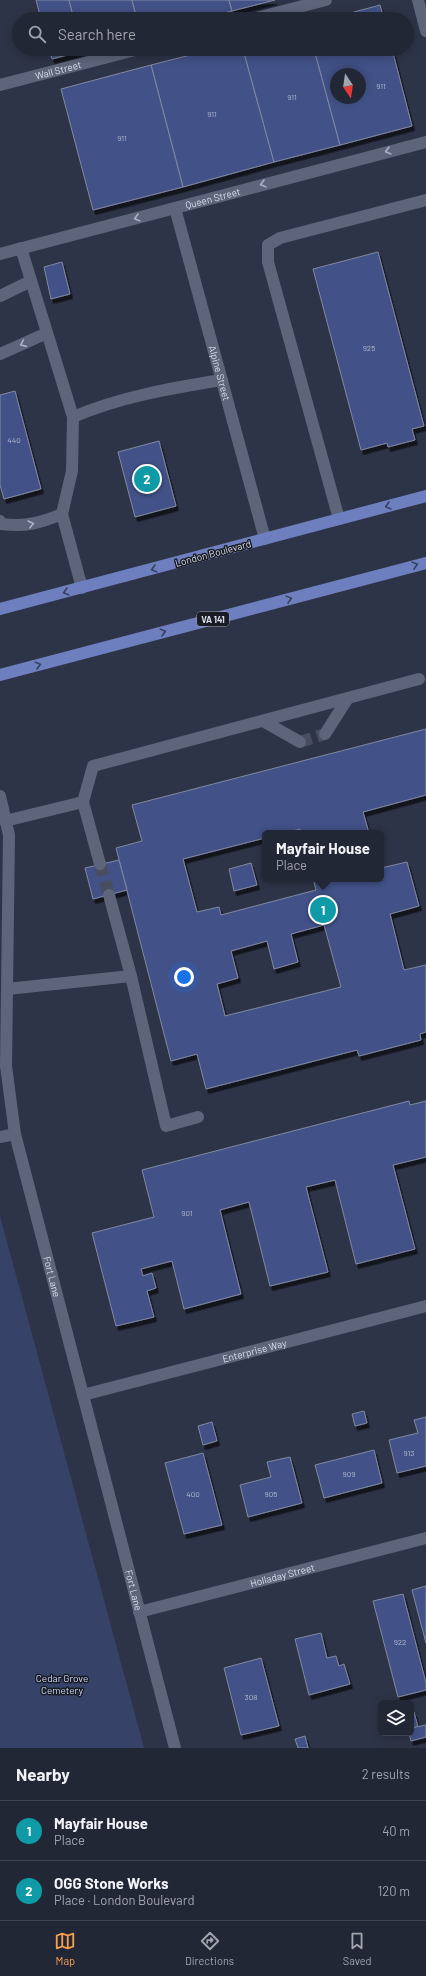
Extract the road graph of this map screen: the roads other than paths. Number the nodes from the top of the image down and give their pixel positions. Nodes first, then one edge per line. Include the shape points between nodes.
1 (326, 0) edge
2 (418, 0) edge
3 (280, 12) edge
4 (426, 31) edge
5 (111, 56) edge
6 (0, 85) edge
7 (426, 142) edge
8 (426, 200) edge
9 (175, 208) junction
10 (21, 248) junction
11 (0, 254) edge
12 (31, 281) junction
13 (0, 296) edge
14 (47, 333) junction
15 (0, 354) edge
16 (222, 380) junction
17 (73, 417) junction
18 (426, 496) edge
19 (62, 514) junction
20 (339, 519) junction
21 (0, 521) edge
22 (265, 539) junction
23 (426, 562) edge
24 (82, 588) junction
25 (0, 609) edge
26 (0, 675) edge
27 (419, 679) dead end
28 (348, 698) junction
29 (263, 721) junction
30 (325, 734) tunnel mouth
31 (300, 742) dead end
32 (0, 796) edge
33 (83, 802) junction
34 (5, 821) junction
35 (100, 864) tunnel mouth
36 (109, 895) tunnel mouth
37 (131, 976) junction
38 (7, 989) junction
39 (198, 1117) dead end
40 (15, 1134) junction
41 (0, 1138) edge
42 (426, 1306) edge
43 (83, 1395) junction
44 (426, 1538) edge
45 (139, 1612) junction
46 (174, 1748) edge

1 - 3 street
2 - 4 street
5 - 6 street, Wall Street
7 -> 9 street, Queen Street
8 - 20 street via 280,238 268,244 268,262
9 -> 10 street, Queen Street
9 - 16 street, Alpine Street
10 - 11 street, Queen Street
10 - 12 street
12 - 13 street
12 - 14 street
14 -> 15 street
14 - 17 street
16 - 17 street via 173,388 95,408
16 - 22 street, Alpine Street
17 - 19 street via 72,471
18 -> 20 main road, London Boulevard
21 -> 19 street via 2,524 20,527
19 - 24 street
20 - 22 main road, London Boulevard
22 -> 24 main road, London Boulevard
26 -> 23 main road, VA 141
24 -> 25 main road, London Boulevard
27 - 28 street
28 - 29 street
28 - 30 street
29 - 31 street
29 - 33 street via 93,766
32 - 34 street, Fort Lane
33 - 34 street
33 - 35 street
34 - 38 street, Fort Lane via 9,835
36 - 37 street
37 - 38 street
37 - 39 street via 166,1126
38 - 40 street, Fort Lane via 6,1066
40 - 41 street
40 - 43 street, Fort Lane
42 - 43 street, Enterprise Way
43 - 45 street, Fort Lane
44 - 45 street, Holladay Street
45 - 46 street, Fort Lane

